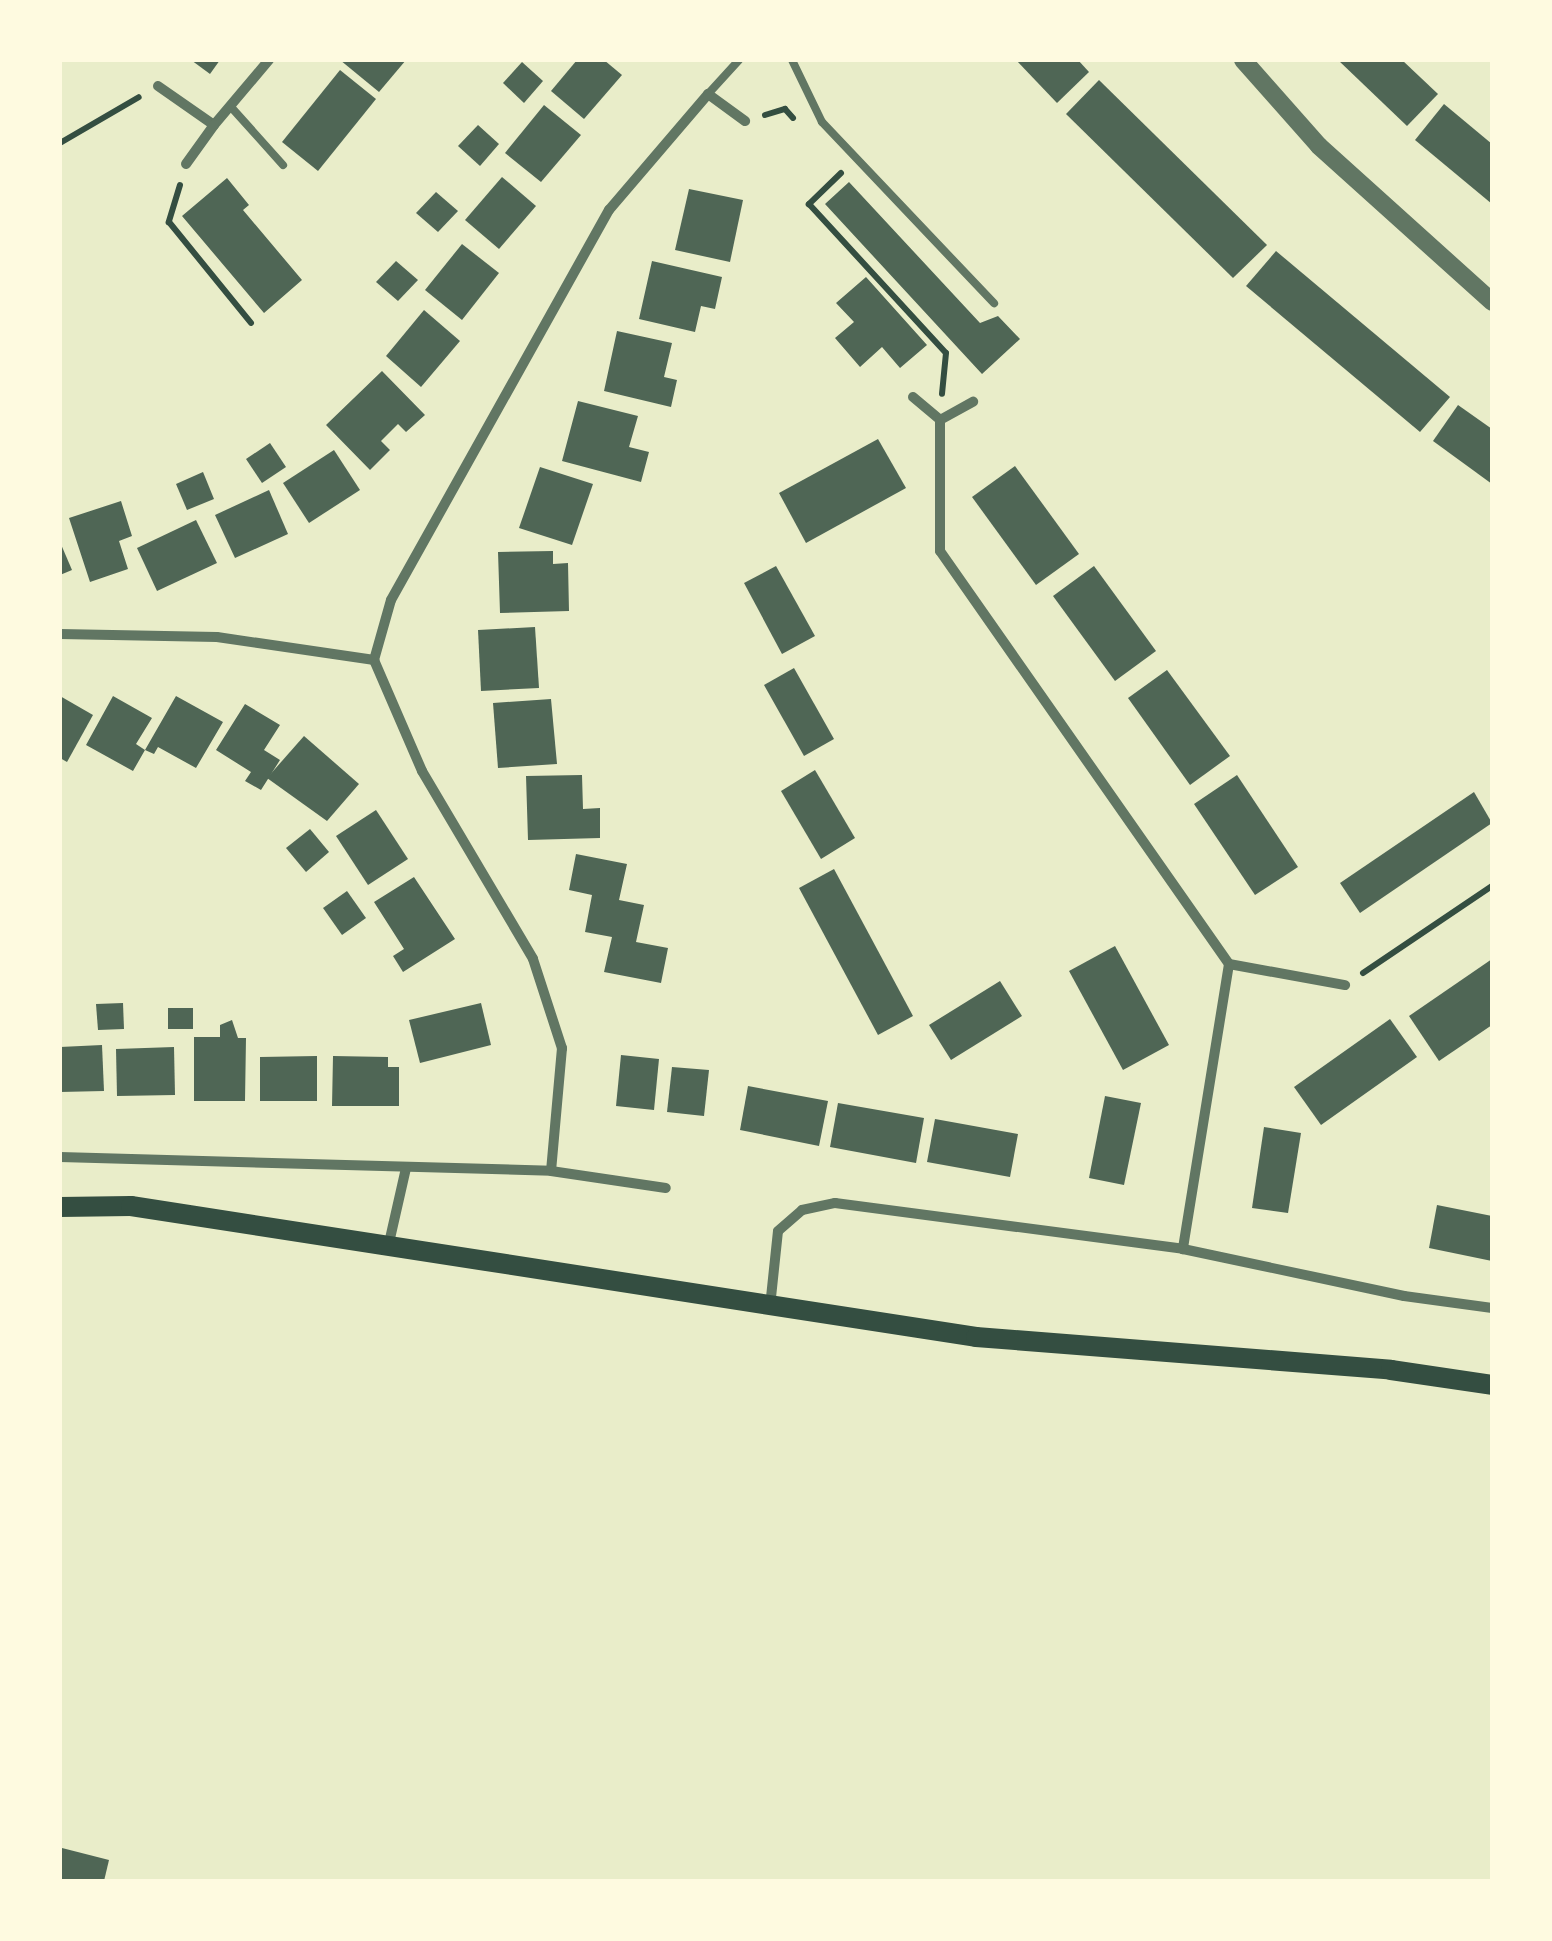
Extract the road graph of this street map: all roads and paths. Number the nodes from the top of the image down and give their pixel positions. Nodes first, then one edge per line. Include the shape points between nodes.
1 (269, 60) edge
2 (739, 60) edge
3 (792, 60) edge
4 (1243, 60) edge
5 (158, 86) joint
6 (708, 94) junction
7 (231, 108) junction
8 (744, 121) joint
9 (796, 121) dead end
10 (214, 126) junction
11 (60, 143) edge
12 (832, 158) dead end
13 (186, 164) joint
14 (283, 165) dead end
15 (1492, 302) edge
16 (994, 303) dead end
17 (252, 323) dead end
18 (913, 397) dead end
19 (973, 402) dead end
20 (940, 420) junction
21 (60, 634) edge
22 (374, 660) junction
23 (1492, 886) edge
24 (1229, 964) junction
25 (1345, 985) joint
26 (60, 1157) edge
27 (406, 1168) junction
28 (551, 1171) junction
29 (666, 1188) dead end
30 (60, 1207) edge
31 (390, 1242) junction
32 (1182, 1248) junction
33 (770, 1308) junction
34 (1492, 1308) edge
35 (1492, 1385) edge

1 - 7 street
2 - 6 lane
3 - 16 lane via 822,122
4 - 15 street via 1319,146
5 - 10 street
5 - 11 path
6 - 8 street
6 - 22 street via 609,210 391,600
7 - 10 street
7 - 14 lane
8 - 9 path via 785,109
10 - 13 street
12 - 20 path via 844,170 809,204 946,353
13 - 17 path via 169,222
18 - 20 street
19 - 20 street
20 - 24 street via 940,551
21 - 22 street via 216,637
22 - 28 street via 422,771 534,959 562,1048
23 - 25 path
24 - 25 street
24 - 32 street
26 - 27 street
27 - 28 street
27 - 31 street
28 - 29 street
30 - 31 main road via 131,1206
31 - 33 main road
32 - 33 street via 834,1204 802,1210 778,1231
32 - 34 street
33 - 35 main road via 976,1337 1390,1370

